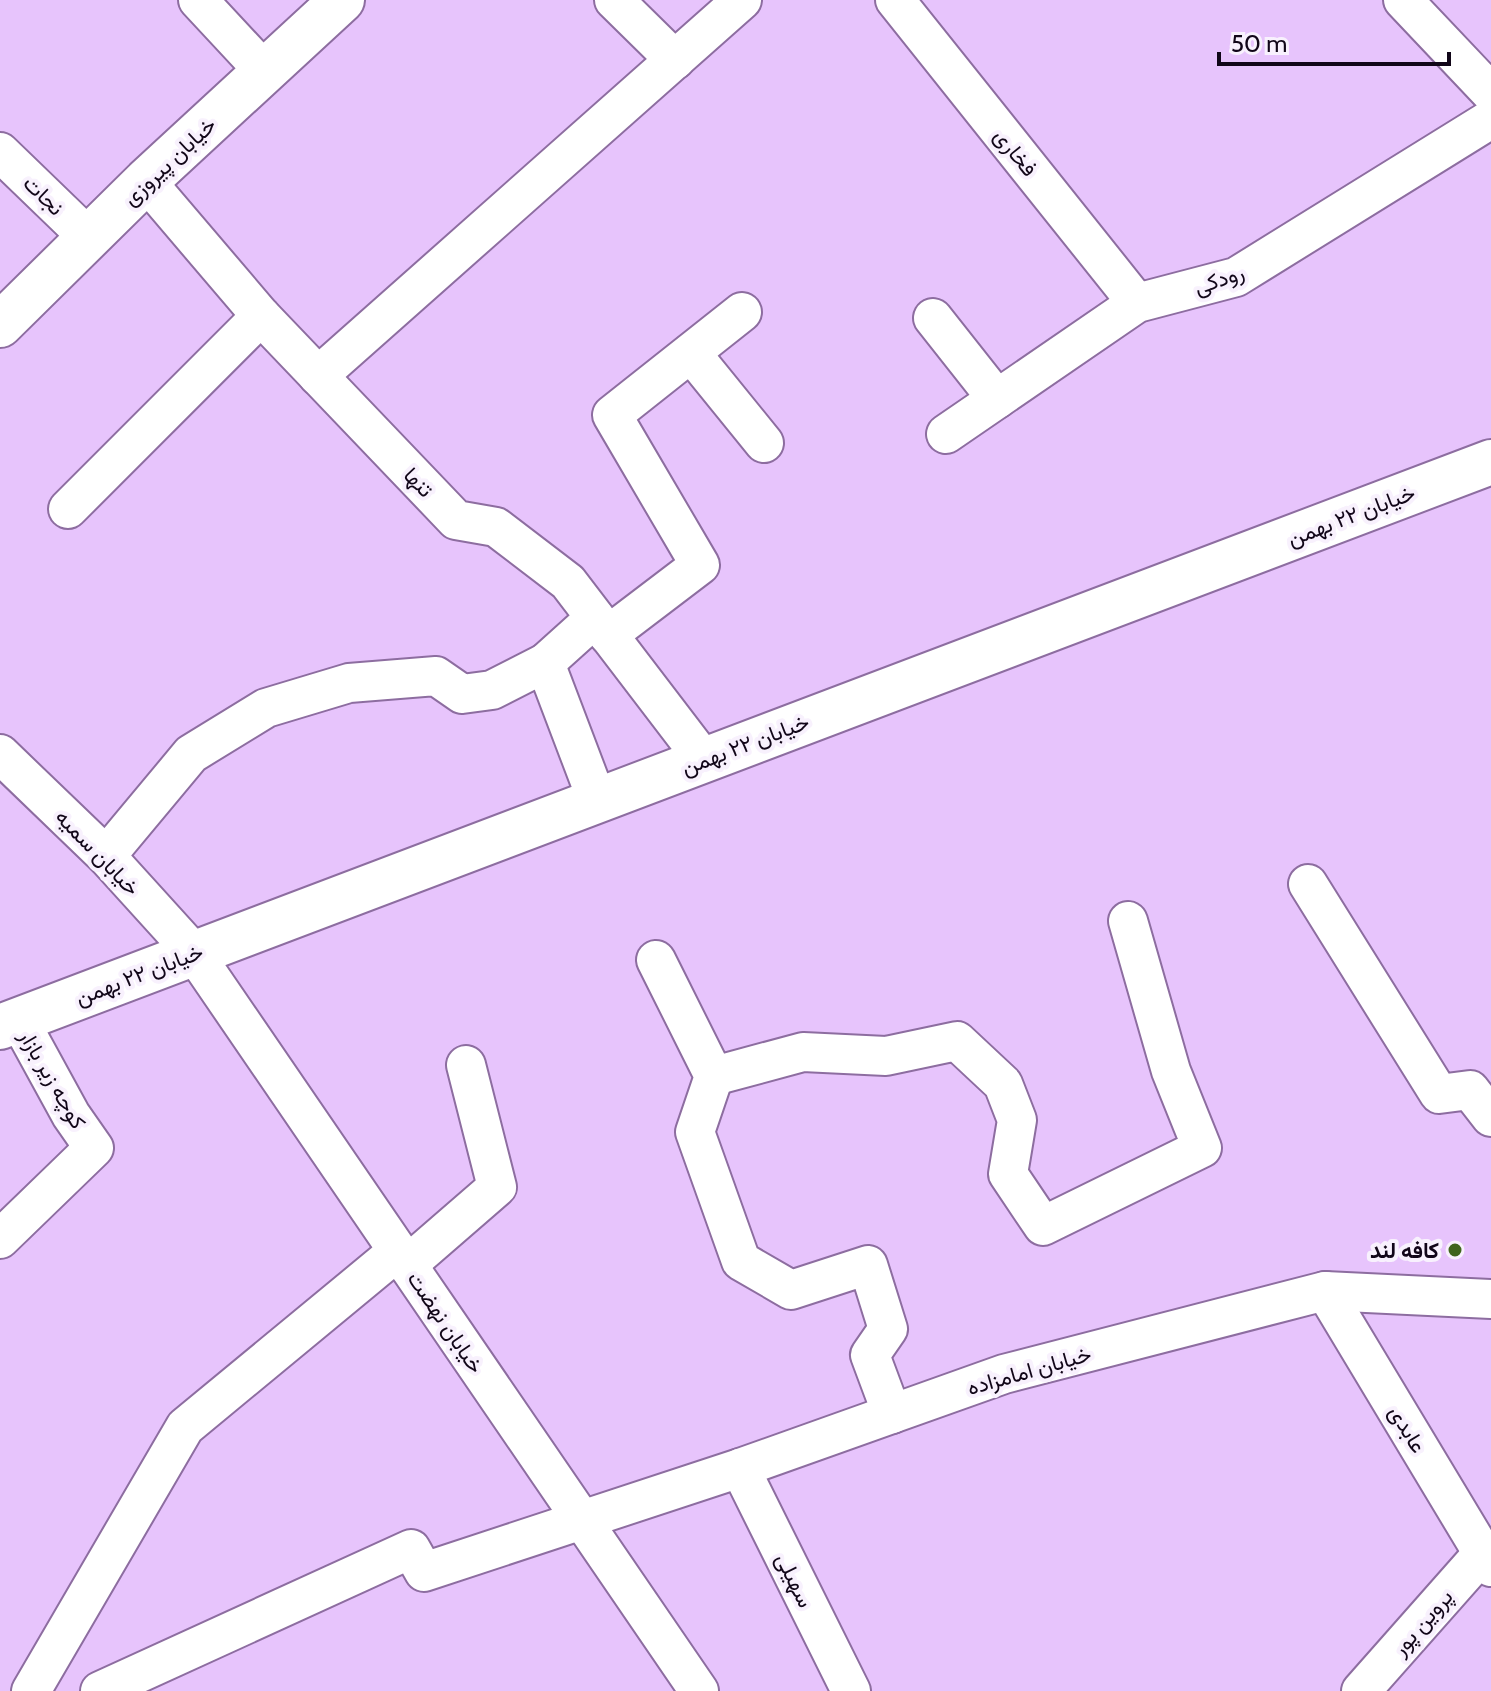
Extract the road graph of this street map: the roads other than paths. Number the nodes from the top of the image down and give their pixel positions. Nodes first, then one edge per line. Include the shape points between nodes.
1 (198, 0) edge
2 (342, 0) edge
3 (614, 0) edge
4 (742, 0) edge
5 (895, 0) edge
6 (1403, 0) edge
7 (675, 60) junction
8 (265, 72) junction
9 (1491, 93) edge
10 (1491, 119) edge
11 (0, 152) edge
12 (146, 181) junction
13 (89, 238) junction
14 (1137, 303) junction
15 (742, 312) dead end
16 (261, 316) junction
17 (933, 318) dead end
18 (0, 325) edge
19 (691, 353) junction
20 (318, 376) junction
21 (997, 399) junction
22 (946, 434) dead end
23 (764, 443) dead end
24 (1491, 462) edge
25 (68, 509) dead end
26 (602, 626) junction
27 (545, 663) junction
28 (0, 754) edge
29 (704, 760) junction
30 (597, 800) junction
31 (106, 856) junction
32 (1308, 884) dead end
33 (1128, 921) dead end
34 (194, 953) junction
35 (656, 960) dead end
36 (10, 1024) edge
37 (466, 1065) dead end
38 (714, 1076) junction
39 (1491, 1117) edge
40 (0, 1239) edge
41 (403, 1258) junction
42 (1325, 1291) junction
43 (1491, 1299) edge
44 (892, 1414) junction
45 (740, 1468) junction
46 (581, 1518) junction
47 (1487, 1560) edge
48 (31, 1691) edge
49 (100, 1691) edge
50 (699, 1691) edge
51 (851, 1691) edge
52 (1361, 1691) edge

1 - 8 street
2 - 8 main road, خیابان پیروزی
3 - 7 street
4 - 7 street
5 - 14 street, فخاری
6 - 9 street
7 - 20 street
8 - 12 main road, خیابان پیروزی
10 - 14 street, رودکی via 1236,277
11 - 13 street, نجات
12 - 13 main road, خیابان پیروزی
12 - 16 street, تنها
13 - 18 main road, خیابان پیروزی
14 - 21 street, رودکی
15 - 19 street
16 - 20 street, تنها
16 - 25 street
17 - 21 street
19 - 23 street
19 - 26 street via 612,415 700,565
20 - 26 street, تنها via 456,520 496,527 568,582
21 - 22 street, رودکی
24 - 29 main road, خیابان ۲۲ بهمن
26 - 27 street
26 - 29 street, تنها
27 - 30 street
27 - 31 street via 492,690 462,694 436,676 349,683 266,708 191,754
28 - 31 street, خیابان سمیه
29 - 30 main road, خیابان ۲۲ بهمن
30 - 34 main road, خیابان ۲۲ بهمن
31 - 34 street, خیابان سمیه
32 - 39 street via 1439,1094 1470,1090
33 - 38 street via 1171,1071 1202,1148 1043,1226 1008,1174 1017,1120 1003,1084 957,1041 886,1056 803,1052
34 - 36 main road, خیابان ۲۲ بهمن
34 - 41 street, خیابان نهضت
35 - 38 street
36 - 40 street, کوچه زیر بازار via 94,1148
37 - 41 street via 497,1187
38 - 44 street via 695,1132 741,1261 791,1290 868,1265 888,1329 870,1355
41 - 46 street, خیابان نهضت
41 - 48 street via 185,1427
42 - 43 street, خیابان امامزاده
42 - 44 street, خیابان امامزاده via 1004,1374
42 - 47 street, عابدی
44 - 45 street, خیابان امامزاده
45 - 46 street, خیابان امامزاده
45 - 51 street, سهیلی
46 - 49 street, خیابان امامزاده via 424,1572 411,1549
46 - 50 street, خیابان نهضت
47 - 52 street, پروین پور

